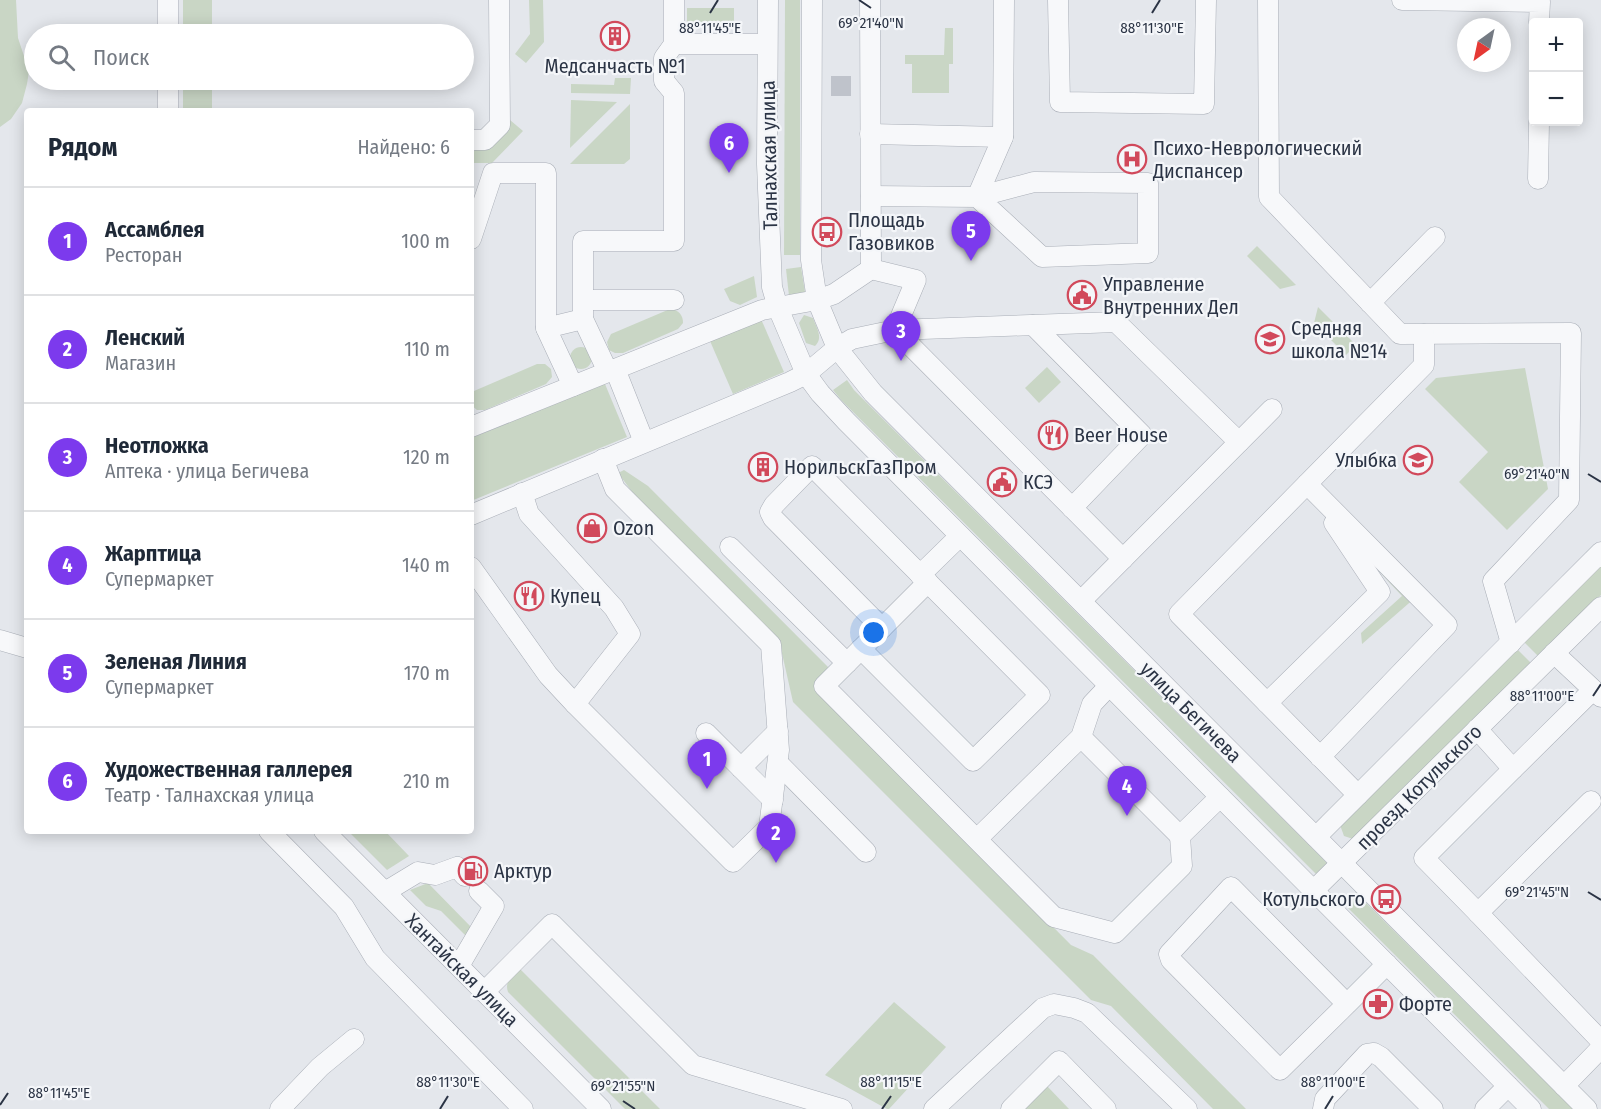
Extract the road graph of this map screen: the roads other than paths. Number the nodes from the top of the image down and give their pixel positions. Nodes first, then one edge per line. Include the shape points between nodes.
1 (168, 0) edge
2 (500, 0) edge
3 (674, 0) edge
4 (768, 0) edge
5 (812, 0) edge
6 (870, 0) edge
7 (1004, 0) edge
8 (1058, 0) edge
9 (1206, 0) edge
10 (1268, 0) edge
11 (1402, 0) edge
12 (1539, 18) edge
13 (168, 24) edge
14 (674, 44) junction
15 (767, 44) junction
16 (168, 90) edge
17 (168, 108) edge
18 (1539, 126) edge
19 (870, 134) junction
20 (1003, 137) junction
21 (474, 140) edge
22 (1538, 179) dead end
23 (871, 196) junction
24 (977, 197) junction
25 (474, 230) edge
26 (1435, 237) dead end
27 (871, 269) junction
28 (674, 300) dead end
29 (818, 300) junction
30 (1370, 303) junction
31 (778, 308) junction
32 (583, 310) junction
33 (1033, 325) junction
34 (546, 328) junction
35 (895, 330) junction
36 (1424, 334) junction
37 (837, 348) junction
38 (611, 371) junction
39 (806, 374) junction
40 (573, 386) junction
41 (1272, 409) dead end
42 (474, 425) edge
43 (644, 442) junction
44 (1239, 442) junction
45 (603, 459) junction
46 (1307, 484) junction
47 (522, 493) junction
48 (1072, 508) junction
49 (474, 514) edge
50 (960, 536) junction
51 (730, 547) dead end
52 (1601, 552) edge
53 (1123, 559) junction
54 (474, 571) edge
55 (924, 579) junction
56 (1081, 602) junction
57 (1601, 607) edge
58 (882, 628) junction
59 (0, 640) edge
60 (1510, 643) junction
61 (24, 647) edge
62 (861, 649) junction
63 (1554, 653) junction
64 (846, 663) junction
65 (1110, 686) junction
66 (1597, 693) edge
67 (1267, 703) junction
68 (575, 704) junction
69 (1477, 729) junction
70 (778, 731) junction
71 (706, 733) dead end
72 (1081, 737) junction
73 (1320, 757) junction
74 (778, 763) junction
75 (741, 768) junction
76 (1513, 769) junction
77 (1358, 795) junction
78 (1220, 797) junction
79 (773, 800) junction
80 (1598, 800) edge
81 (272, 834) edge
82 (327, 834) edge
83 (1180, 836) junction
84 (1316, 837) junction
85 (977, 839) junction
86 (866, 852) dead end
87 (1342, 863) junction
88 (465, 876) dead end
89 (479, 891) dead end
90 (1313, 891) junction
91 (385, 892) junction
92 (1478, 913) junction
93 (1387, 964) junction
94 (459, 966) junction
95 (484, 992) junction
96 (1347, 1004) junction
97 (354, 1039) dead end
98 (1601, 1041) edge
99 (1601, 1048) edge
100 (1508, 1086) junction
101 (1564, 1086) junction
102 (280, 1109) edge
103 (523, 1109) edge
104 (601, 1109) edge
105 (842, 1109) edge
106 (934, 1109) edge
107 (1011, 1109) edge
108 (1106, 1109) edge
109 (1187, 1109) edge
110 (1323, 1109) edge
111 (1433, 1109) edge
112 (1485, 1109) edge
113 (1531, 1109) edge
114 (1587, 1109) edge

1 - 13 street
2 - 21 street via 500,125 485,140
3 - 14 street
4 - 15 street, Талнахская улица
5 - 29 street, Талнахская улица via 821,86 811,260
6 - 19 street via 866,86
7 - 20 street
8 - 9 street via 1060,102 1204,104
10 - 30 street via 1269,197
11 - 12 street via 1540,2
14 - 15 street
14 - 32 street via 664,58 664,81 674,93 674,241 583,241
15 - 31 street, Талнахская улица via 772,287
16 - 17 street
18 - 22 street
19 - 20 street
19 - 23 street
20 - 24 street
23 - 24 street
23 - 27 street
24 - 24 street via 1042,257 1148,253 1148,183 1034,182
25 - 34 street via 494,173 546,173
26 - 30 street
27 - 29 street
27 - 35 street via 916,280
28 - 32 street
29 - 31 street
29 - 37 street, улица Бегичева
30 - 36 street via 1400,334
31 - 38 street via 762,310
31 - 39 street, улица Бегичева
32 - 34 street
32 - 38 street
33 - 35 street
33 - 44 street via 1116,322
33 - 48 street via 1143,435
34 - 40 street
35 - 37 street via 852,339
35 - 48 street
36 - 46 street via 1424,365
36 - 60 street via 1571,333 1569,500 1493,581
37 - 39 street
37 - 56 street, улица Бегичева via 873,393
38 - 40 street
38 - 43 street
39 - 43 street
39 - 50 street, улица Бегичева
40 - 42 street
41 - 44 street
43 - 45 street
44 - 53 street
45 - 47 street
45 - 70 street via 615,489 771,645
46 - 67 street via 1380,592
46 - 67 street via 1179,614
46 - 73 street via 1447,625
47 - 49 street
47 - 68 street via 529,514 614,608 630,634
48 - 53 street
50 - 55 street
50 - 65 street, улица Бегичева
51 - 64 street
52 - 60 street, проезд Котульского
53 - 56 street
54 - 68 street via 548,675
55 - 58 street
55 - 58 street via 812,466 774,505 770,512 773,518
55 - 62 street via 1040,695 973,761
56 - 84 street, улица Бегичева
57 - 63 street, проезд Котульского
58 - 62 street
59 - 61 street
60 - 77 street, проезд Котульского
62 - 64 street
63 - 66 street
63 - 69 street, проезд Котульского
64 - 85 street via 824,686
65 - 72 street via 1092,704
65 - 78 street, улица Бегичева
66 - 76 street
67 - 73 street
68 - 79 street via 733,862 769,826
69 - 76 street
69 - 87 street, проезд Котульского
70 - 74 street
70 - 75 street
71 - 75 street
72 - 83 street
72 - 85 street
73 - 77 street
74 - 79 street
74 - 86 street
75 - 79 street
76 - 92 street via 1424,858
77 - 84 street, проезд Котульского
78 - 83 street
78 - 90 street, улица Бегичева
80 - 92 street
81 - 103 street via 344,907 375,958
82 - 91 street, Хантайская улица
83 - 85 street via 1182,866 1115,933 1054,916
84 - 87 street, улица Бегичева
87 - 90 street, проезд Котульского
87 - 101 street, улица Бегичева
88 - 91 street via 457,867 435,875 418,872
89 - 94 street via 494,906
90 - 93 street, улица Бегичева
91 - 94 street, Хантайская улица
92 - 98 street
93 - 96 street
93 - 100 street, улица Бегичева
94 - 95 street, Хантайская улица
95 - 104 street, Хантайская улица
95 - 105 street via 552,924 693,1065
96 - 96 street via 1231,887 1168,954 1280,1070
97 - 102 street via 320,1067
99 - 101 street
100 - 112 street
100 - 113 street, улица Бегичева
101 - 114 street, улица Бегичева
106 - 109 street via 1043,1008 1054,1004 1088,1013
107 - 108 street via 1059,1061
110 - 111 street via 1325,1099 1367,1054 1374,1053

